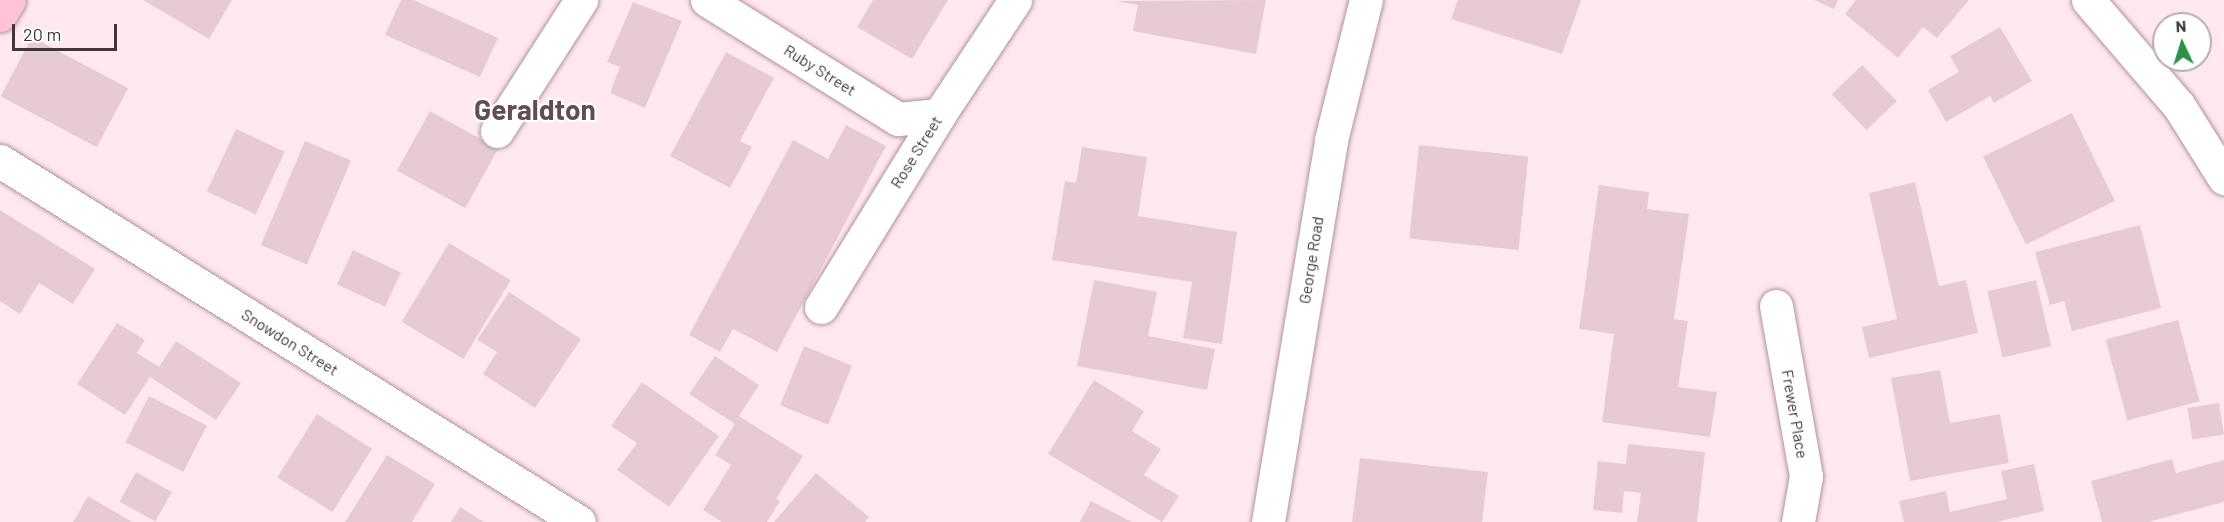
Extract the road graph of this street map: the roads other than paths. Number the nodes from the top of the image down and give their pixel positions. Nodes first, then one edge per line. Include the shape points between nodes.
1 (9, 0) edge
2 (581, 0) edge
3 (707, 0) edge
4 (1015, 0) edge
5 (1366, 0) edge
6 (2088, 0) edge
7 (0, 15) edge
8 (939, 115) junction
9 (497, 131) dead end
10 (0, 161) edge
11 (2224, 178) edge
12 (1776, 306) dead end
13 (821, 307) dead end
14 (579, 522) edge
15 (1268, 522) edge
16 (1798, 522) edge

1 - 7 main road
2 - 9 street
3 - 8 street, Ruby Street via 898,119
4 - 8 street, Rose Street
5 - 15 street, George Road via 1331,140
6 - 11 street via 2178,106
8 - 13 street, Rose Street
10 - 14 street, Snowdon Street
12 - 16 street, Frewer Place via 1806,476

